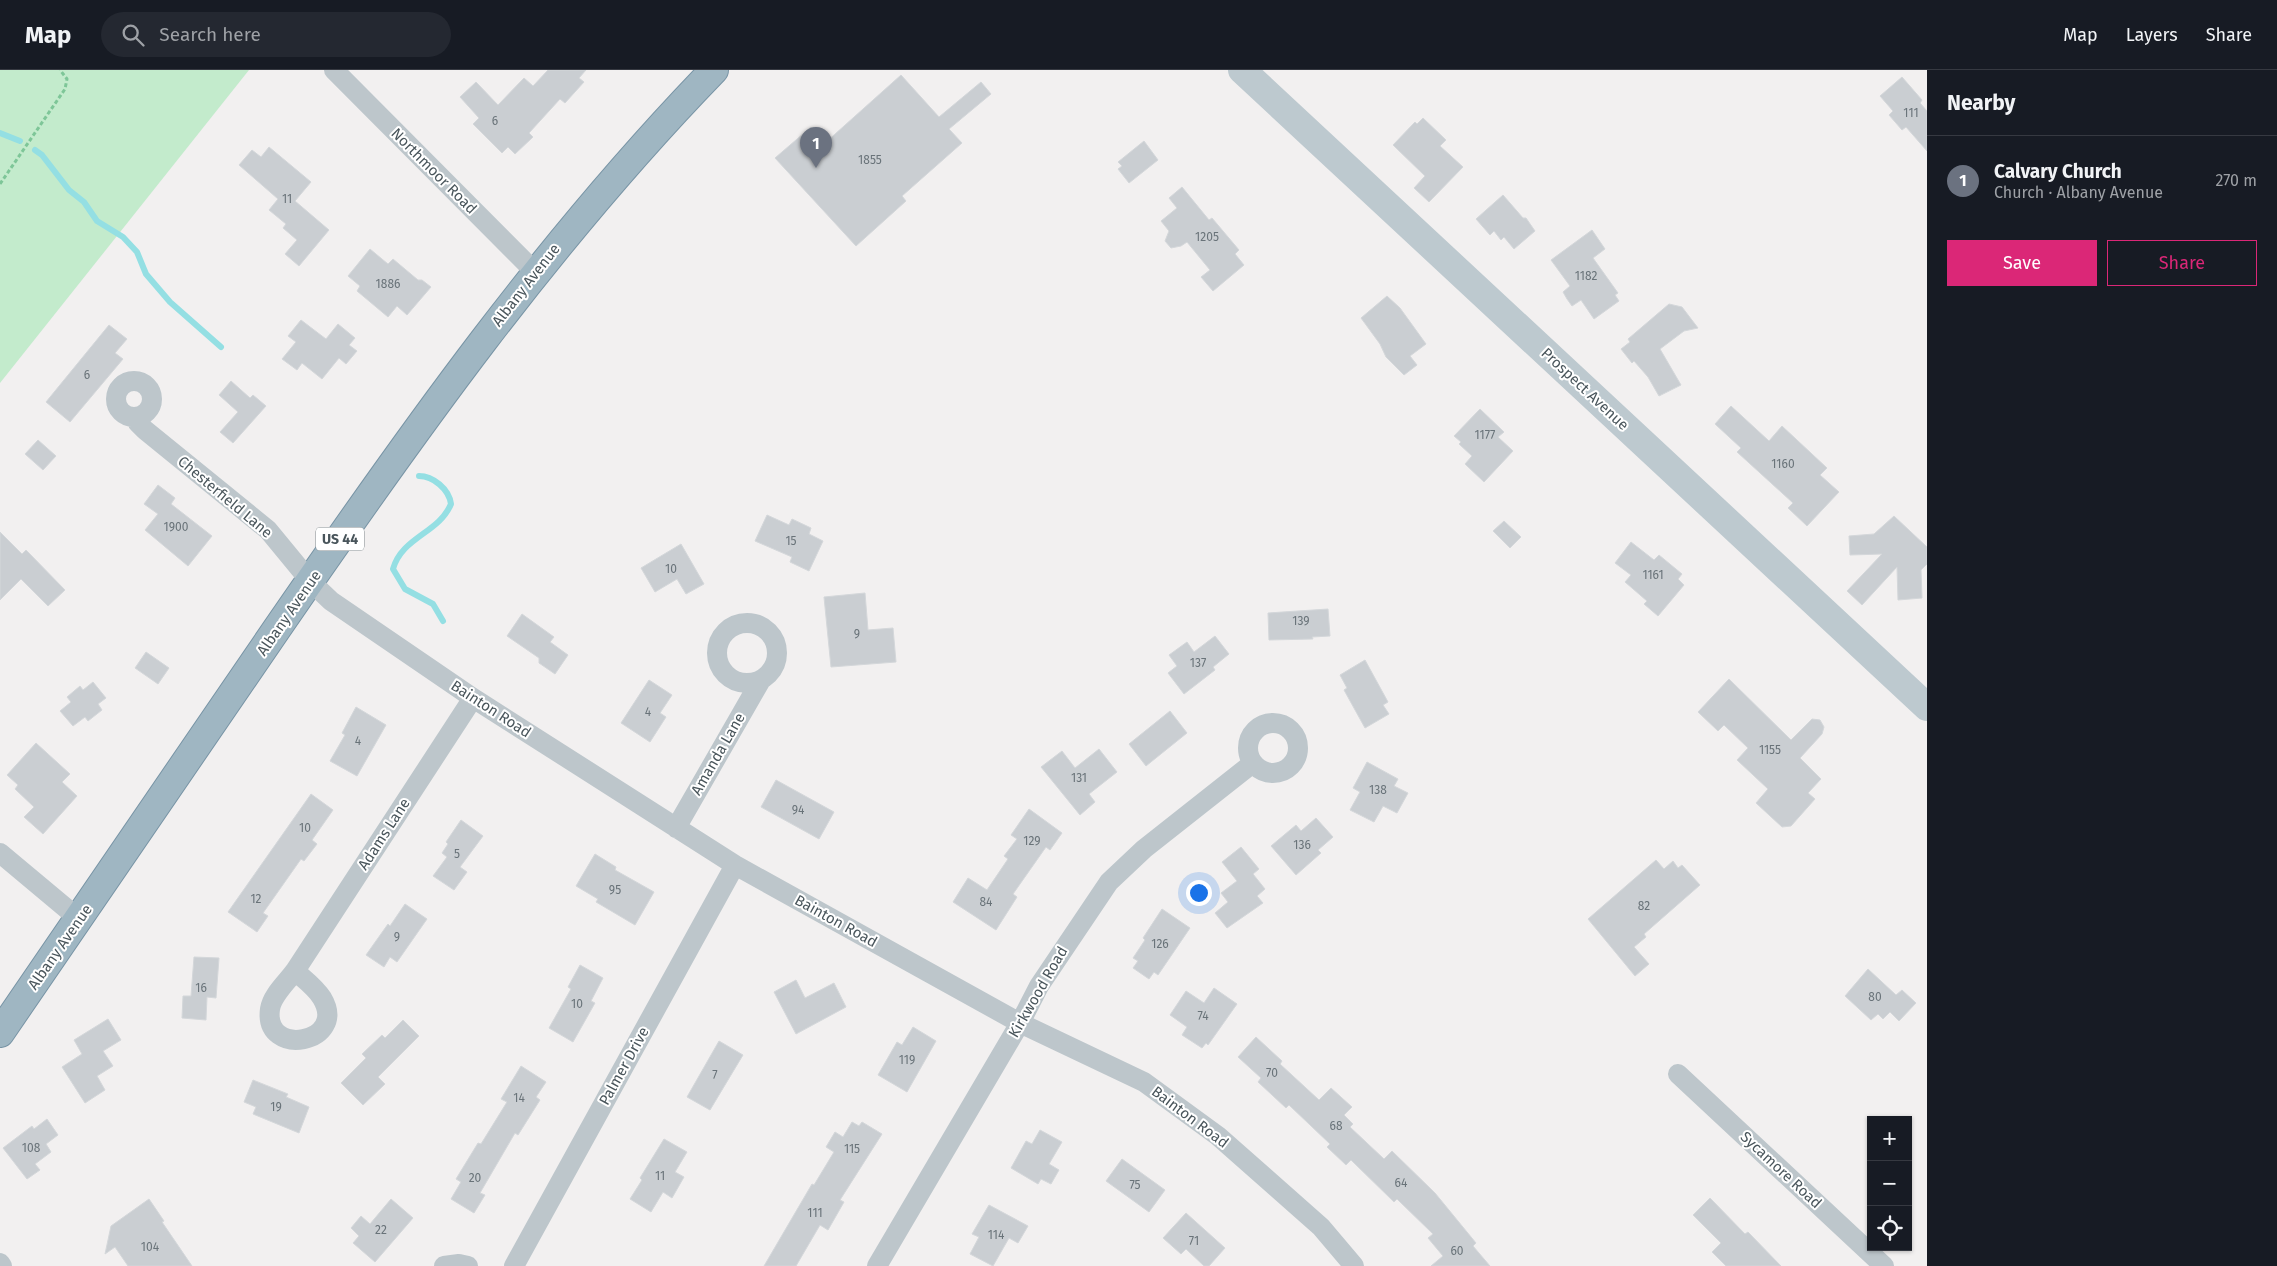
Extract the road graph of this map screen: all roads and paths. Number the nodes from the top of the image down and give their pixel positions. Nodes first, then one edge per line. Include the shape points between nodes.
1 (60, 70) edge
2 (334, 70) edge
3 (714, 70) edge
4 (1242, 70) edge
5 (0, 184) edge
6 (535, 272) junction
7 (137, 417) dead end
8 (310, 581) junction
9 (761, 680) dead end
10 (473, 698) junction
11 (1927, 707) edge
12 (1253, 763) dead end
13 (676, 828) junction
14 (0, 852) edge
15 (735, 865) junction
16 (79, 919) junction
17 (295, 971) dead end
18 (1020, 1023) junction
19 (0, 1034) edge
20 (1678, 1074) dead end
21 (444, 1266) edge
22 (468, 1266) edge
23 (514, 1266) edge
24 (877, 1266) edge
25 (1354, 1266) edge
26 (1884, 1266) edge

1 - 5 path via 66,79 65,89
2 - 6 street, Northmoor Road
3 - 6 highway, Albany Avenue / US 44 via 633,156
4 - 11 main road, Prospect Avenue
6 - 8 highway, Albany Avenue / US 44 via 441,394
7 - 8 street, Chesterfield Lane via 145,430 268,530
8 - 10 street, Bainton Road via 331,601
8 - 16 highway, Albany Avenue / US 44
9 - 13 street, Amanda Lane
10 - 13 street, Bainton Road
10 - 17 street, Adams Lane
12 - 18 street, Kirkwood Road via 1144,849 1109,882 1039,986
13 - 15 street, Bainton Road
14 - 16 street
15 - 18 street, Bainton Road
15 - 23 street, Palmer Drive
16 - 19 highway, Albany Avenue / US 44
18 - 24 street, Kirkwood Road
18 - 25 street, Bainton Road via 1144,1082 1211,1131 1321,1226
20 - 26 street, Sycamore Road
21 - 22 street

